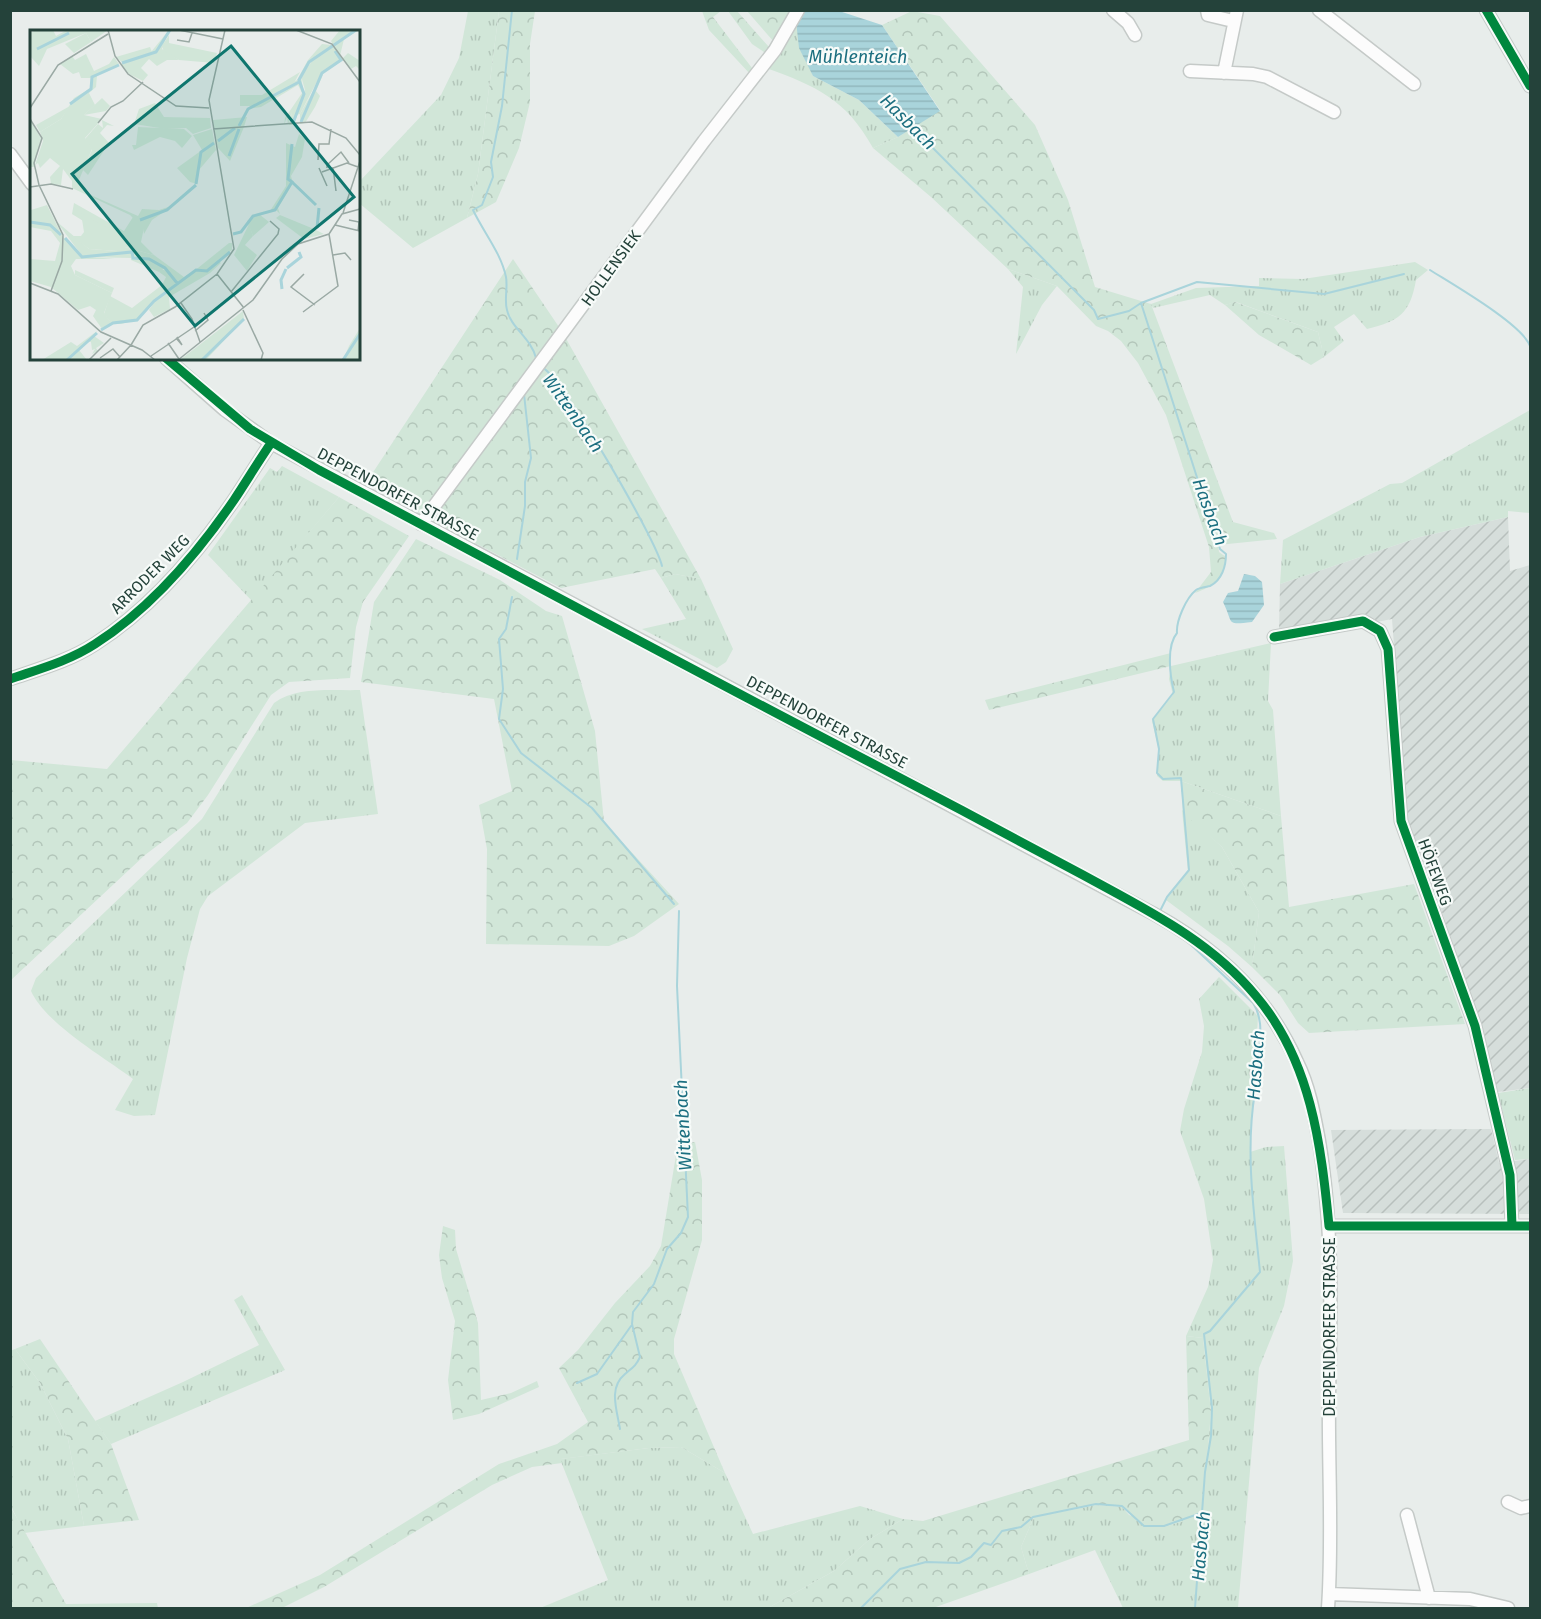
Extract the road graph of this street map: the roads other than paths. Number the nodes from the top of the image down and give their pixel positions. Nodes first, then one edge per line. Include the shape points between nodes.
1 (798, 10) edge
2 (1113, 10) edge
3 (1207, 10) edge
4 (1319, 10) edge
5 (1344, 10) edge
6 (1486, 10) edge
7 (1235, 16) edge
8 (1337, 22) junction
9 (1135, 35) dead end
10 (1190, 71) dead end
11 (1224, 73) junction
12 (1414, 84) dead end
13 (1530, 87) edge
14 (1334, 111) dead end
15 (10, 154) edge
16 (30, 181) edge
17 (168, 360) edge
18 (271, 443) junction
19 (421, 524) junction
20 (1274, 637) dead end
21 (10, 679) edge
22 (1329, 1226) junction
23 (1512, 1226) junction
24 (1530, 1226) edge
25 (1508, 1502) dead end
26 (1530, 1506) edge
27 (1407, 1515) dead end
28 (1329, 1594) junction
29 (1429, 1598) junction
30 (1328, 1608) edge
31 (1508, 1608) edge

1 - 19 street, HOLLENSIEK via 758,73
2 - 9 street
3 - 7 street via 1208,15
4 - 8 street
5 - 8 street
6 - 13 street
7 - 11 street
8 - 12 street
10 - 11 street
11 - 14 street via 1266,77
15 - 16 street
17 - 18 street, DEPPENDORFER STRASSE via 225,410
18 - 19 street, DEPPENDORFER STRASSE
18 - 21 street, ARRODER WEG via 197,549 137,611 94,645 63,661
19 - 22 street, DEPPENDORFER STRASSE via 1160,917 1198,942 1240,977 1258,998 1292,1052 1315,1120
20 - 23 street, HÖFEWEG via 1363,621 1380,631 1388,649 1401,820 1475,1026 1510,1175
22 - 23 street
22 - 28 street, DEPPENDORFER STRASSE
23 - 24 street
25 - 26 street via 1521,1508
27 - 29 street
28 - 29 street
28 - 30 street, DEPPENDORFER STRASSE
29 - 31 street via 1481,1600

